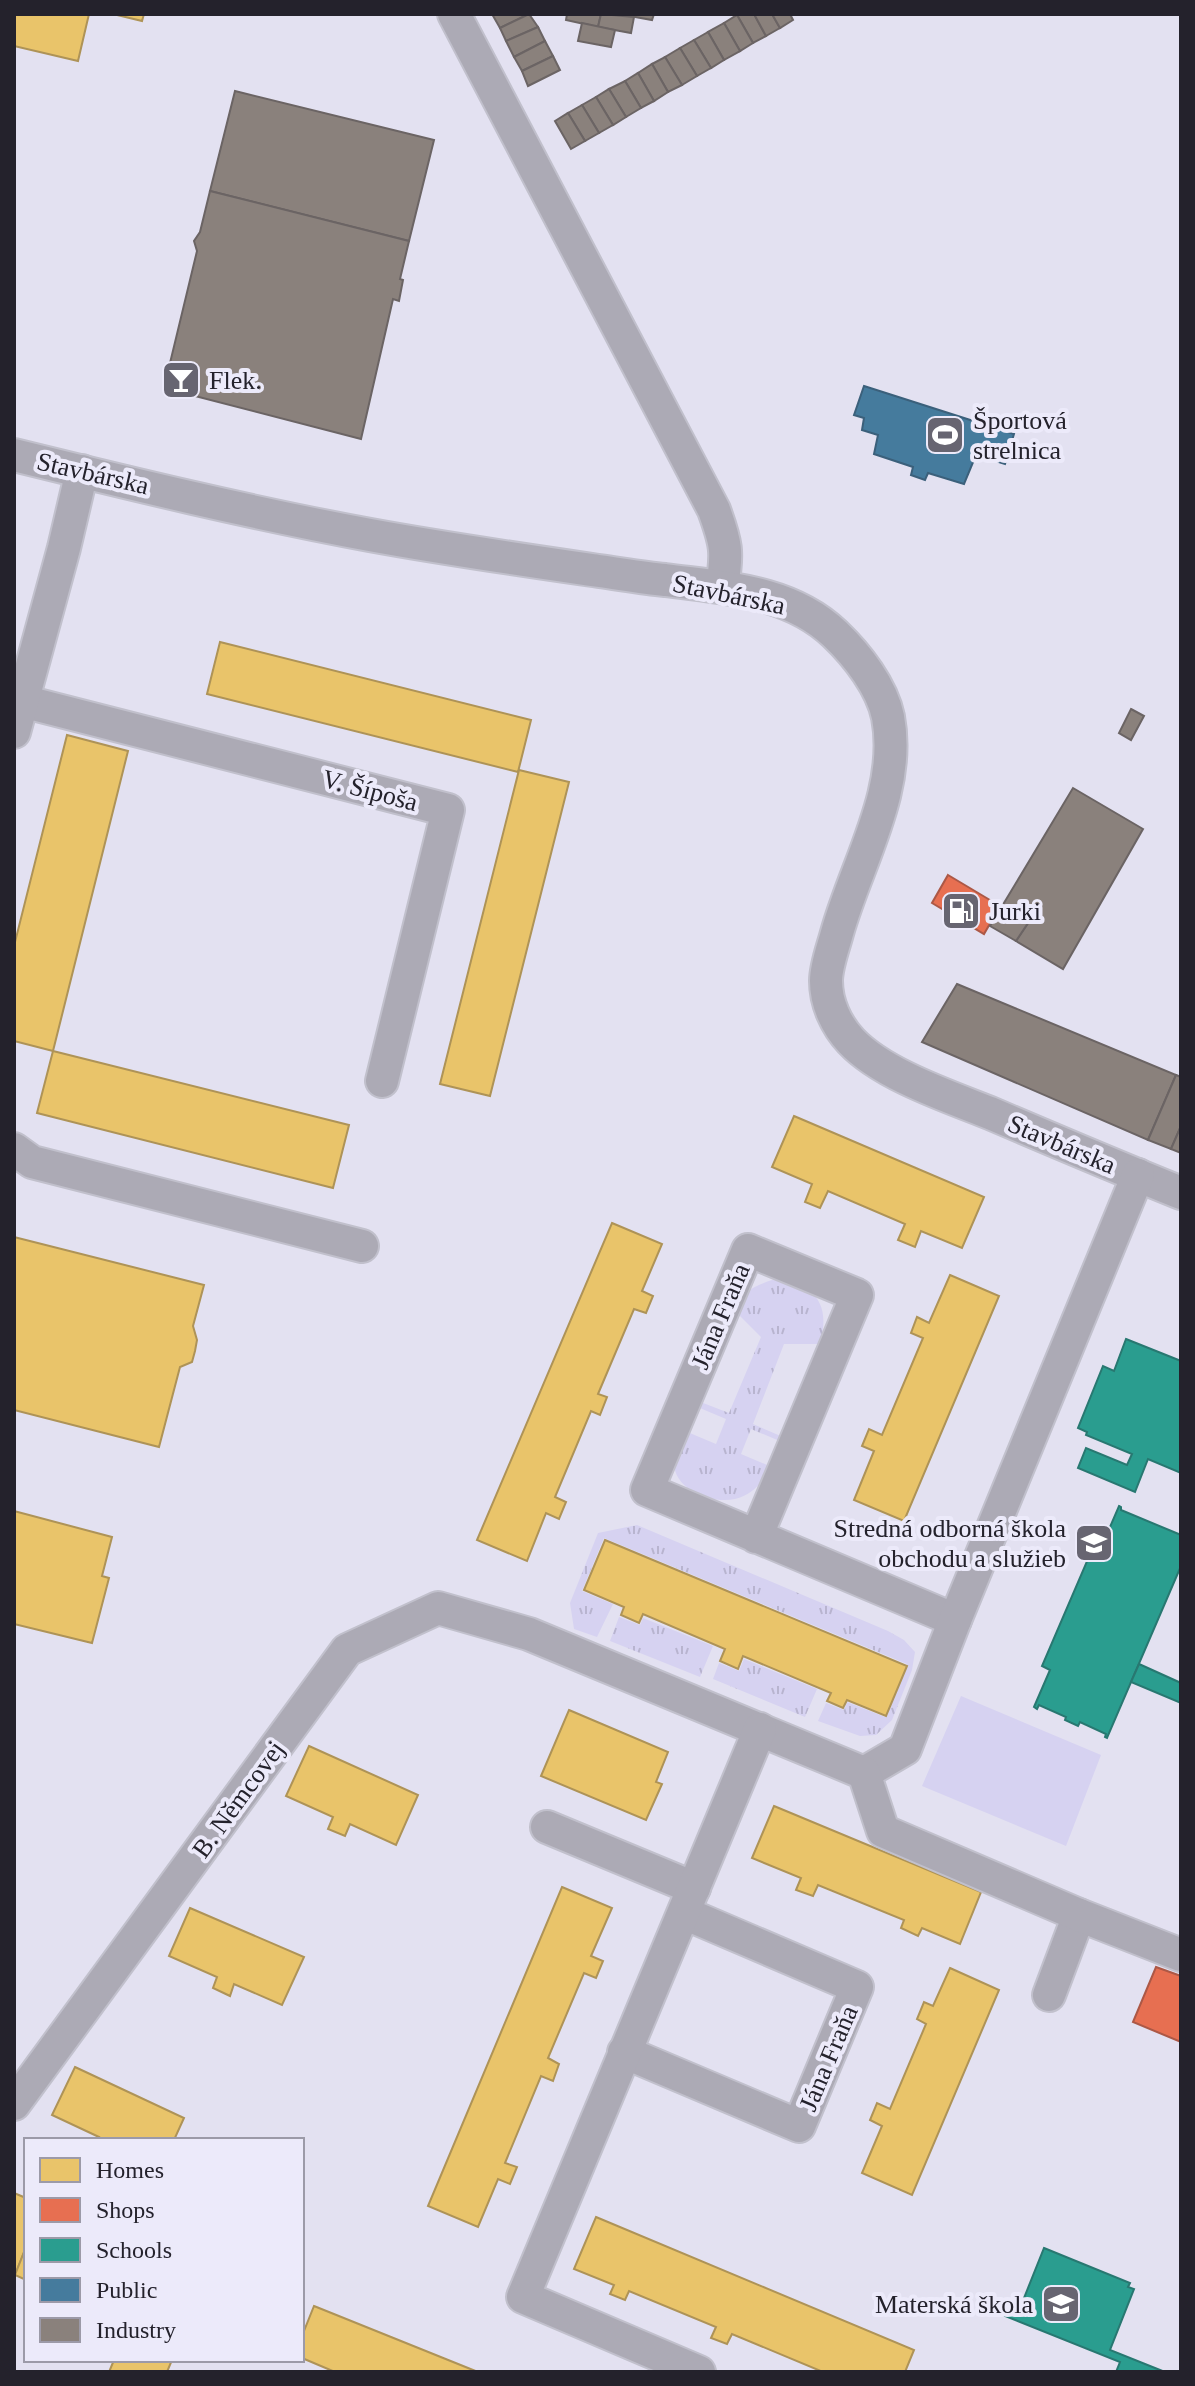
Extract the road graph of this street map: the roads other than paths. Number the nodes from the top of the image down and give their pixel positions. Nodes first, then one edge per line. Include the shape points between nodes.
1 (454, 14) edge
2 (14, 455) edge
3 (82, 471) junction
4 (722, 586) junction
5 (17, 711) edge
6 (382, 1081) dead end
7 (14, 1149) edge
8 (1138, 1175) junction
9 (1181, 1193) edge
10 (362, 1246) dead end
11 (756, 1537) junction
12 (955, 1620) junction
13 (760, 1729) junction
14 (864, 1773) junction
15 (547, 1827) dead end
16 (689, 1901) junction
17 (1079, 1915) junction
18 (1181, 1955) edge
19 (1049, 1995) dead end
20 (624, 2052) junction
21 (14, 2104) edge
22 (699, 2372) edge

1 - 4 street via 714,510 727,558
2 - 3 street, Stavbárska
3 - 4 street, Stavbárska via 370,535
3 - 5 street, V. Šípoša
4 - 8 street, Stavbárska via 791,604 818,619 856,658 887,715 888,776 826,979 829,1003 848,1039 881,1064 934,1090
5 - 6 street, V. Šípoša via 196,744 448,810
7 - 10 street via 32,1162
8 - 9 street, Stavbárska
8 - 12 street
11 - 11 street, Jána Fraňa via 857,1295 748,1250 647,1490
11 - 12 street, Jána Fraňa
12 - 14 street via 905,1749
13 - 14 street
13 - 16 street
13 - 21 street, B. Němcovej via 529,1634 438,1608 347,1650
14 - 17 street via 883,1831
15 - 16 street, Jána Fraňa
16 - 20 street
16 - 20 street, Jána Fraňa via 857,1987 799,2126
17 - 18 street
17 - 19 street
20 - 22 street via 523,2297

